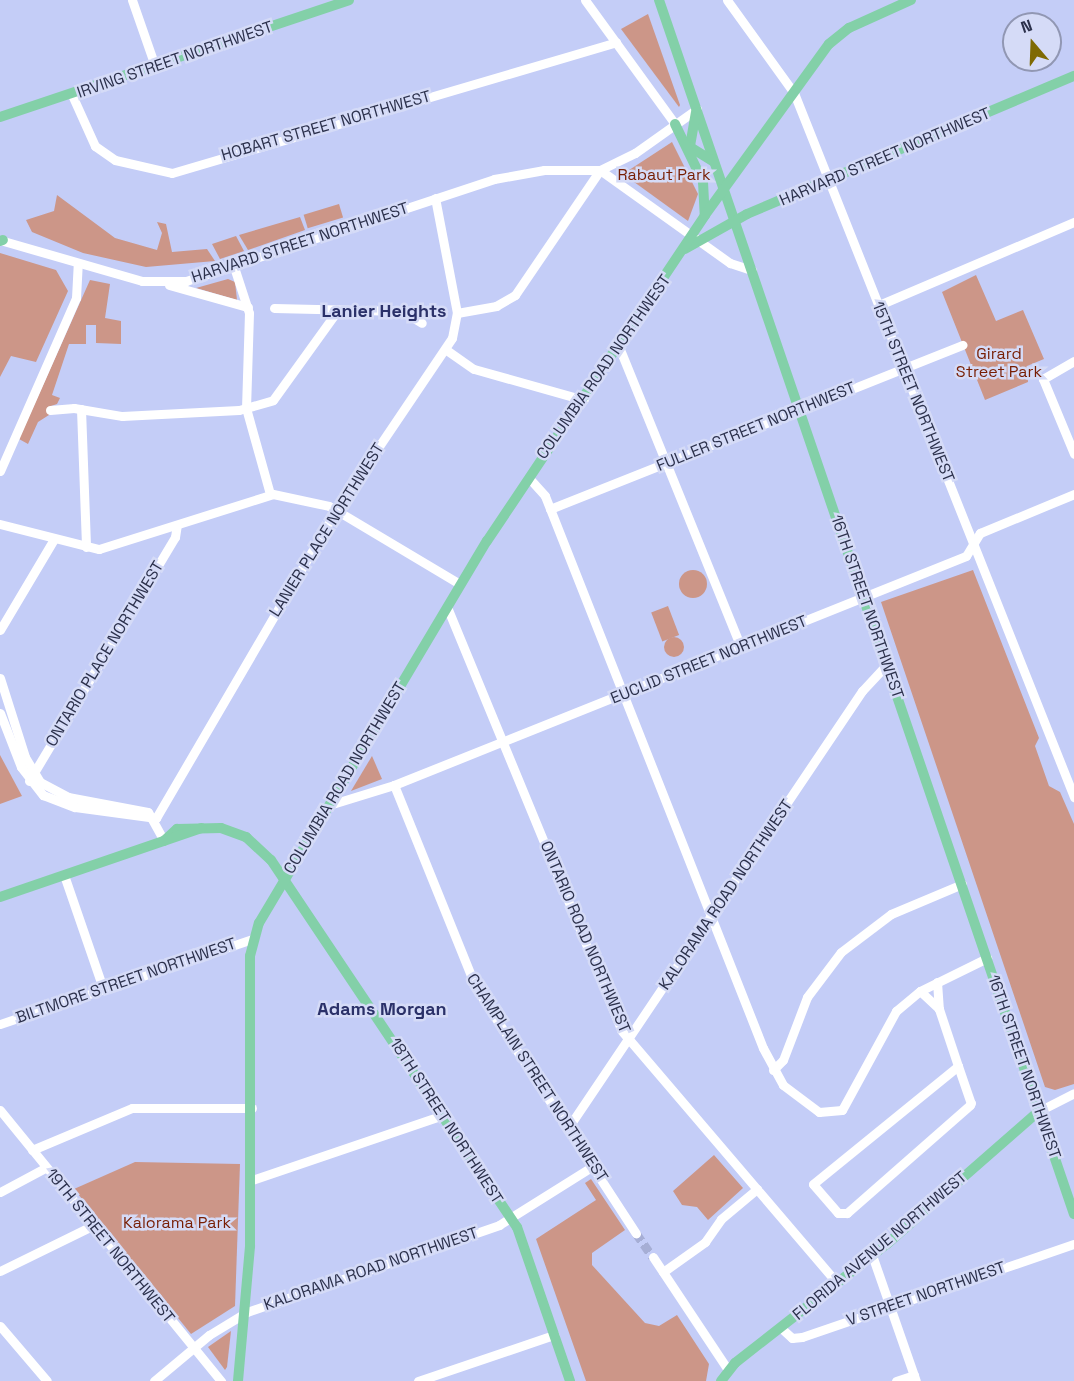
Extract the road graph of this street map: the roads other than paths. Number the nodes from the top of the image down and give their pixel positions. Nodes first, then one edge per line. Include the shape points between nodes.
1 (132, 0) edge
2 (349, 0) edge
3 (585, 0) edge
4 (659, 0) edge
5 (727, 0) edge
6 (911, 0) edge
7 (616, 42) junction
8 (155, 66) junction
9 (1074, 76) edge
10 (794, 93) junction
11 (72, 95) junction
12 (697, 109) junction
13 (0, 117) edge
14 (675, 124) junction
15 (690, 147) junction
16 (715, 162) junction
17 (600, 170) junction
18 (830, 182) junction
19 (724, 190) junction
20 (435, 198) junction
21 (705, 215) junction
22 (735, 221) junction
23 (1074, 222) edge
24 (695, 239) junction
25 (1, 240) edge
26 (78, 265) junction
27 (234, 267) junction
28 (752, 270) junction
29 (166, 284) junction
30 (879, 305) junction
31 (248, 307) junction
32 (274, 308) dead end
33 (338, 310) junction
34 (457, 313) junction
35 (422, 323) dead end
36 (963, 345) dead end
37 (619, 347) junction
38 (445, 349) junction
39 (1074, 361) edge
40 (904, 369) junction
41 (584, 399) junction
42 (246, 408) junction
43 (81, 409) junction
44 (50, 410) dead end
45 (800, 410) junction
46 (1074, 454) edge
47 (668, 462) junction
48 (0, 471) edge
49 (529, 477) junction
50 (270, 494) junction
51 (1074, 494) edge
52 (550, 509) junction
53 (336, 510) junction
54 (0, 524) edge
55 (177, 525) junction
56 (54, 539) junction
57 (973, 544) junction
58 (86, 547) junction
59 (460, 584) junction
60 (864, 598) junction
61 (447, 607) junction
62 (0, 630) edge
63 (741, 647) junction
64 (887, 664) junction
65 (0, 678) edge
66 (623, 694) junction
67 (4, 701) edge
68 (0, 713) edge
69 (505, 741) junction
70 (31, 777) junction
71 (1071, 778) edge
72 (394, 785) junction
73 (1074, 797) edge
74 (329, 805) junction
75 (156, 819) junction
76 (164, 841) junction
77 (64, 875) junction
78 (285, 879) junction
79 (962, 884) junction
80 (0, 897) edge
81 (712, 916) junction
82 (253, 939) junction
83 (987, 958) junction
84 (937, 982) junction
85 (103, 988) junction
86 (920, 991) junction
87 (939, 1009) junction
88 (0, 1024) edge
89 (628, 1041) junction
90 (958, 1066) junction
91 (773, 1071) junction
92 (1074, 1093) edge
93 (252, 1108) junction
94 (0, 1110) edge
95 (1039, 1111) junction
96 (443, 1115) junction
97 (568, 1128) junction
98 (32, 1150) junction
99 (593, 1166) junction
100 (45, 1168) junction
101 (252, 1180) junction
102 (757, 1189) junction
103 (0, 1192) edge
104 (1074, 1214) edge
105 (511, 1219) junction
106 (92, 1226) junction
107 (636, 1233) tunnel mouth
108 (1074, 1244) edge
109 (872, 1255) junction
110 (653, 1257) tunnel mouth
111 (0, 1271) edge
112 (663, 1272) junction
113 (837, 1283) junction
114 (891, 1307) junction
115 (247, 1312) junction
116 (0, 1326) edge
117 (781, 1328) junction
118 (554, 1335) junction
119 (193, 1348) junction
120 (728, 1370) junction
121 (915, 1378) edge
122 (47, 1381) edge
123 (154, 1381) edge
124 (221, 1381) edge
125 (238, 1381) edge
126 (418, 1381) edge
127 (570, 1381) edge
128 (721, 1381) edge
129 (896, 1381) edge

1 - 8 street
2 - 8 main road, IRVING STREET NORTHWEST
3 - 7 street
4 - 12 main road, 16TH STREET NORTHWEST
5 - 10 street, 15TH STREET NORTHWEST
6 - 10 main road via 839,35
7 - 11 street, HOBART STREET NORTHWEST via 172,173 115,160 95,146
7 - 14 street
8 - 11 main road, IRVING STREET NORTHWEST
9 - 18 main road, HARVARD STREET NORTHWEST
10 - 18 street, 15TH STREET NORTHWEST
10 - 19 main road
11 - 13 main road, IRVING STREET NORTHWEST
12 - 14 street, HARVARD STREET NORTHWEST
12 - 15 main road
12 - 16 main road, 16TH STREET NORTHWEST
14 - 15 main road
14 - 17 street, HARVARD STREET NORTHWEST
15 - 16 main road
15 - 21 main road via 705,188
16 - 19 main road, 16TH STREET NORTHWEST
17 - 20 street, HARVARD STREET NORTHWEST via 521,173
17 - 24 street
17 - 34 street via 515,295 496,306
18 - 22 main road, HARVARD STREET NORTHWEST
18 - 30 street, 15TH STREET NORTHWEST
19 - 21 main road
19 - 22 main road, 16TH STREET NORTHWEST
20 - 27 street, HARVARD STREET NORTHWEST
20 - 34 street, LANIER PLACE NORTHWEST
21 - 24 main road
22 - 24 main road, HARVARD STREET NORTHWEST
22 - 28 main road, 16TH STREET NORTHWEST
23 - 30 street
24 - 28 street via 740,270
24 - 37 main road, COLUMBIA ROAD NORTHWEST
25 - 26 street, HARVARD STREET NORTHWEST
26 - 29 street, HARVARD STREET NORTHWEST
26 - 48 street via 76,298
27 - 29 street, HARVARD STREET NORTHWEST
27 - 31 street
28 - 45 main road, 16TH STREET NORTHWEST
29 - 31 street
30 - 40 street, 15TH STREET NORTHWEST
31 - 42 street
32 - 33 street
33 - 35 street via 402,311
33 - 42 street via 276,399
34 - 38 street, LANIER PLACE NORTHWEST
36 - 40 street, FULLER STREET NORTHWEST
37 - 41 main road, COLUMBIA ROAD NORTHWEST
37 - 47 street
38 - 41 street via 474,369
38 - 53 street, LANIER PLACE NORTHWEST
39 - 46 street via 1046,373 1044,381
40 - 45 street, FULLER STREET NORTHWEST
40 - 57 street, 15TH STREET NORTHWEST
41 - 49 main road, COLUMBIA ROAD NORTHWEST
42 - 43 street via 122,416
42 - 50 street
43 - 44 street
43 - 58 street
45 - 47 street, FULLER STREET NORTHWEST
45 - 60 main road, 16TH STREET NORTHWEST
47 - 52 street, FULLER STREET NORTHWEST
47 - 63 street
49 - 52 street
49 - 59 main road, COLUMBIA ROAD NORTHWEST
50 - 53 street
50 - 55 street
51 - 57 street, EUCLID STREET NORTHWEST via 981,533
52 - 66 street
53 - 59 street
53 - 75 street, LANIER PLACE NORTHWEST
54 - 56 street
55 - 58 street via 118,545
55 - 70 street, ONTARIO PLACE NORTHWEST via 175,537
56 - 58 street
56 - 62 street
57 - 60 street, EUCLID STREET NORTHWEST via 966,556
57 - 71 street, 15TH STREET NORTHWEST
59 - 61 main road, COLUMBIA ROAD NORTHWEST
60 - 63 street, EUCLID STREET NORTHWEST
60 - 64 main road, 16TH STREET NORTHWEST
61 - 69 street, ONTARIO ROAD NORTHWEST
61 - 74 main road, COLUMBIA ROAD NORTHWEST
63 - 66 street, EUCLID STREET NORTHWEST
64 - 79 main road, 16TH STREET NORTHWEST
64 - 81 street, KALORAMA ROAD NORTHWEST via 862,691
65 - 67 street
66 - 69 street, EUCLID STREET NORTHWEST
66 - 81 street
67 - 70 street
68 - 70 street
69 - 72 street, EUCLID STREET NORTHWEST
69 - 89 street, ONTARIO ROAD NORTHWEST
70 - 75 street via 57,794 148,812
71 - 73 street, 15TH STREET NORTHWEST
72 - 74 street, EUCLID STREET NORTHWEST
72 - 97 street, CHAMPLAIN STREET NORTHWEST via 476,988
74 - 78 main road, COLUMBIA ROAD NORTHWEST
75 - 76 street
76 - 77 main road
76 - 78 main road, 18TH STREET NORTHWEST via 202,828 226,829 246,837
77 - 80 main road
77 - 85 street
78 - 82 main road, COLUMBIA ROAD NORTHWEST
78 - 96 main road, 18TH STREET NORTHWEST
79 - 83 main road, 16TH STREET NORTHWEST
79 - 91 street via 891,914 841,952 807,997 783,1060
81 - 89 street, KALORAMA ROAD NORTHWEST
81 - 91 street
82 - 85 street, BILTMORE STREET NORTHWEST
82 - 93 main road, COLUMBIA ROAD NORTHWEST
83 - 84 street
83 - 95 main road, 16TH STREET NORTHWEST
84 - 86 street
84 - 87 street
85 - 88 street, BILTMORE STREET NORTHWEST
86 - 87 street
86 - 91 street via 890,1018 853,1096 838,1112 822,1113 807,1106
87 - 90 street
89 - 97 street, KALORAMA ROAD NORTHWEST
89 - 102 street, ONTARIO ROAD NORTHWEST
90 - 90 street via 970,1105 847,1213 838,1213 813,1184
92 - 95 street
93 - 98 street via 132,1108
93 - 101 main road, COLUMBIA ROAD NORTHWEST
94 - 98 street, 19TH STREET NORTHWEST
95 - 104 main road, 16TH STREET NORTHWEST
95 - 109 main road, FLORIDA AVENUE NORTHWEST
96 - 101 street
96 - 105 main road, 18TH STREET NORTHWEST
97 - 99 street, CHAMPLAIN STREET NORTHWEST
98 - 100 street, 19TH STREET NORTHWEST
99 - 105 street, KALORAMA ROAD NORTHWEST
99 - 107 street, CHAMPLAIN STREET NORTHWEST
100 - 103 street
100 - 106 street, 19TH STREET NORTHWEST
101 - 115 main road, COLUMBIA ROAD NORTHWEST
102 - 112 street via 721,1219 705,1242
102 - 113 street, ONTARIO ROAD NORTHWEST
105 - 115 street, KALORAMA ROAD NORTHWEST
105 - 118 main road, 18TH STREET NORTHWEST
106 - 111 street
106 - 119 street, 19TH STREET NORTHWEST
108 - 114 street, V STREET NORTHWEST
109 - 113 main road, FLORIDA AVENUE NORTHWEST
109 - 114 street
110 - 112 street
112 - 120 street
113 - 117 main road, FLORIDA AVENUE NORTHWEST
114 - 117 street, V STREET NORTHWEST via 798,1338
114 - 121 street
115 - 119 street, KALORAMA ROAD NORTHWEST
115 - 125 main road, COLUMBIA ROAD NORTHWEST
116 - 122 street
117 - 120 main road, FLORIDA AVENUE NORTHWEST
118 - 126 street
118 - 127 main road, 18TH STREET NORTHWEST
119 - 123 street, KALORAMA ROAD NORTHWEST
119 - 124 street, 19TH STREET NORTHWEST
120 - 128 main road, FLORIDA AVENUE NORTHWEST
121 - 129 street

